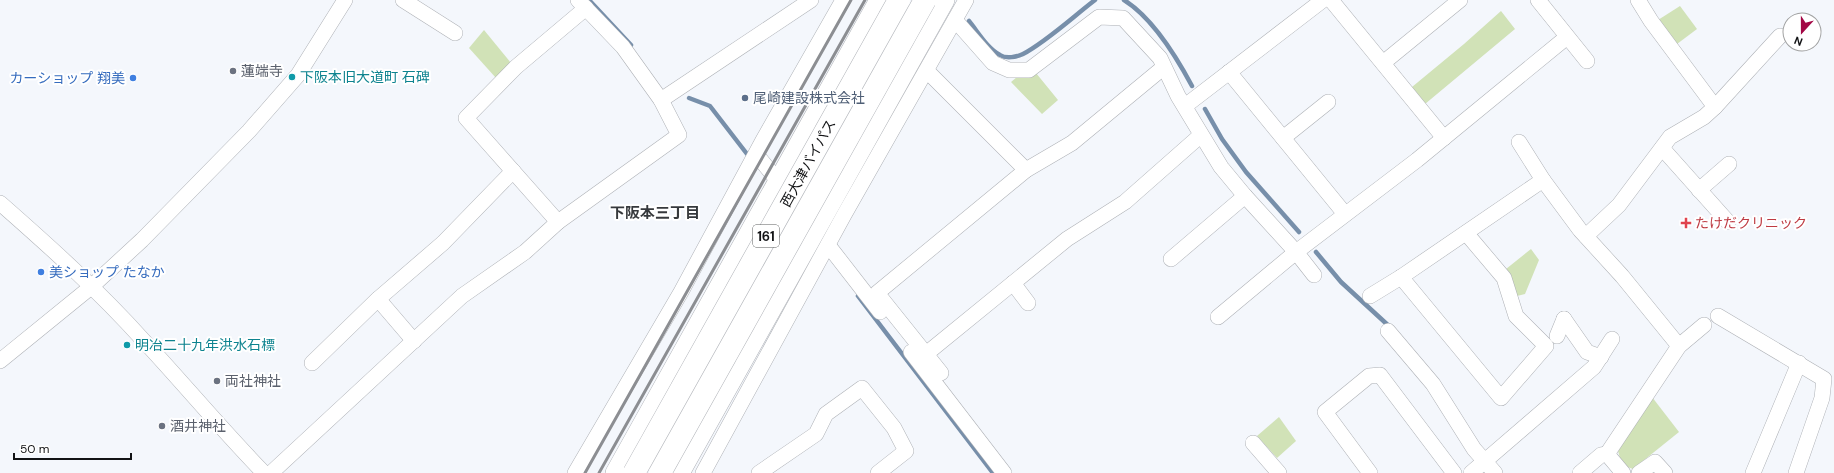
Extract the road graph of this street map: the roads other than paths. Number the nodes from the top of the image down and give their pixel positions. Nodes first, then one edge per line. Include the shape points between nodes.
1 (345, 0) edge
2 (403, 0) edge
3 (811, 0) edge
4 (843, 0) edge
5 (879, 0) edge
6 (899, 0) edge
7 (925, 0) edge
8 (945, 0) edge
9 (966, 0) edge
10 (1323, 0) edge
11 (1331, 0) edge
12 (1460, 0) edge
13 (1538, 0) edge
14 (1638, 0) edge
15 (582, 4) edge
16 (955, 20) junction
17 (455, 33) dead end
18 (1567, 36) junction
19 (1780, 36) dead end
20 (1586, 61) dead end
21 (1383, 63) junction
22 (1164, 67) junction
23 (926, 71) junction
24 (1229, 72) junction
25 (661, 100) junction
26 (1328, 102) dead end
27 (1185, 106) junction
28 (1715, 107) junction
29 (1201, 135) junction
30 (1283, 138) junction
31 (1444, 138) junction
32 (1519, 142) dead end
33 (1662, 148) junction
34 (756, 154) junction
35 (1729, 164) dead end
36 (1026, 170) junction
37 (513, 171) junction
38 (1543, 180) junction
39 (778, 181) junction
40 (1699, 190) junction
41 (1245, 196) junction
42 (0, 203) edge
43 (837, 211) junction
44 (1345, 214) junction
45 (558, 222) junction
46 (1728, 222) dead end
47 (1466, 233) junction
48 (1586, 236) junction
49 (828, 245) junction
50 (1296, 252) junction
51 (1171, 259) dead end
52 (1314, 275) dead end
53 (1401, 277) junction
54 (1013, 283) junction
55 (91, 287) junction
56 (1370, 296) dead end
57 (378, 299) junction
58 (1028, 303) dead end
59 (1718, 316) dead end
60 (1218, 317) dead end
61 (1704, 325) dead end
62 (1388, 331) dead end
63 (1557, 336) dead end
64 (1612, 339) dead end
65 (414, 341) junction
66 (1679, 346) junction
67 (926, 354) junction
68 (1601, 357) junction
69 (0, 360) edge
70 (312, 363) dead end
71 (1798, 363) junction
72 (941, 373) dead end
73 (1828, 400) edge
74 (1254, 443) dead end
75 (1607, 454) junction
76 (1485, 462) junction
77 (709, 470) edge
78 (1450, 472) edge
79 (264, 473) edge
80 (271, 473) edge
81 (575, 473) edge
82 (615, 473) edge
83 (634, 473) edge
84 (660, 473) edge
85 (680, 473) edge
86 (759, 473) edge
87 (878, 473) edge
88 (1004, 473) edge
89 (1279, 473) edge
90 (1370, 473) edge
91 (1471, 473) edge
92 (1495, 473) edge
93 (1580, 473) edge
94 (1623, 473) edge
95 (1639, 473) edge
96 (1665, 473) edge
97 (1753, 473) edge
98 (1796, 473) edge

1 - 55 street via 298,75 261,119 200,183
2 - 17 street
3 - 25 street
4 - 34 street
5 - 39 street
6 - 83 highway, 西大津バイパス / 161, bridge
7 - 84 highway, 西大津バイパス / 161, bridge
8 - 43 street
9 - 16 street
10 - 24 street
11 - 21 street
12 - 21 street
13 - 18 street
14 - 28 street
15 - 25 street via 623,47
15 - 37 street via 466,118
16 - 22 street via 993,63 1009,70 1029,70 1099,17 1123,18 1160,58
16 - 23 street
18 - 20 street
18 - 31 street
19 - 28 street
21 - 31 street
22 - 27 street
22 - 36 street via 1072,143
23 - 36 street
23 - 43 street
24 - 27 street
24 - 30 street
25 - 45 street via 679,135
26 - 30 street
27 - 29 street
28 - 33 street via 1704,117 1670,137
29 - 41 street via 1221,167
29 - 54 street via 1125,202 1067,239
30 - 44 street
31 - 44 street
32 - 38 street
33 - 40 street
33 - 48 street via 1619,205
34 - 39 street
34 - 81 street via 681,292
35 - 40 street
36 - 67 street via 878,292
37 - 45 street
37 - 57 street via 443,243
38 - 47 street
38 - 48 street
39 - 43 street
39 - 82 street
40 - 46 street
41 - 50 street
41 - 51 street
42 - 55 street
43 - 49 street
43 - 85 street
44 - 50 street
45 - 65 street via 526,252 462,296
47 - 53 street
47 - 53 street via 1504,278 1516,316 1546,346 1501,398
48 - 66 street
49 - 77 street
49 - 88 street
50 - 52 street
50 - 60 street
53 - 56 street
54 - 58 street
54 - 67 street
55 - 69 street
55 - 79 street via 143,339
57 - 65 street
57 - 70 street
59 - 71 street
61 - 66 street
62 - 76 street via 1433,384 1474,450
63 - 68 street via 1564,319 1587,352
64 - 68 street
65 - 80 street
66 - 75 street
67 - 72 street
68 - 76 street via 1594,367
71 - 73 street via 1824,379
71 - 97 street
73 - 98 street
74 - 89 street
75 - 93 street via 1601,455
75 - 94 street
76 - 91 street
76 - 92 street
78 - 90 street via 1380,376 1369,376 1326,412
86 - 87 street via 816,434 826,414 862,388 894,428 906,451
95 - 96 street via 1655,462

